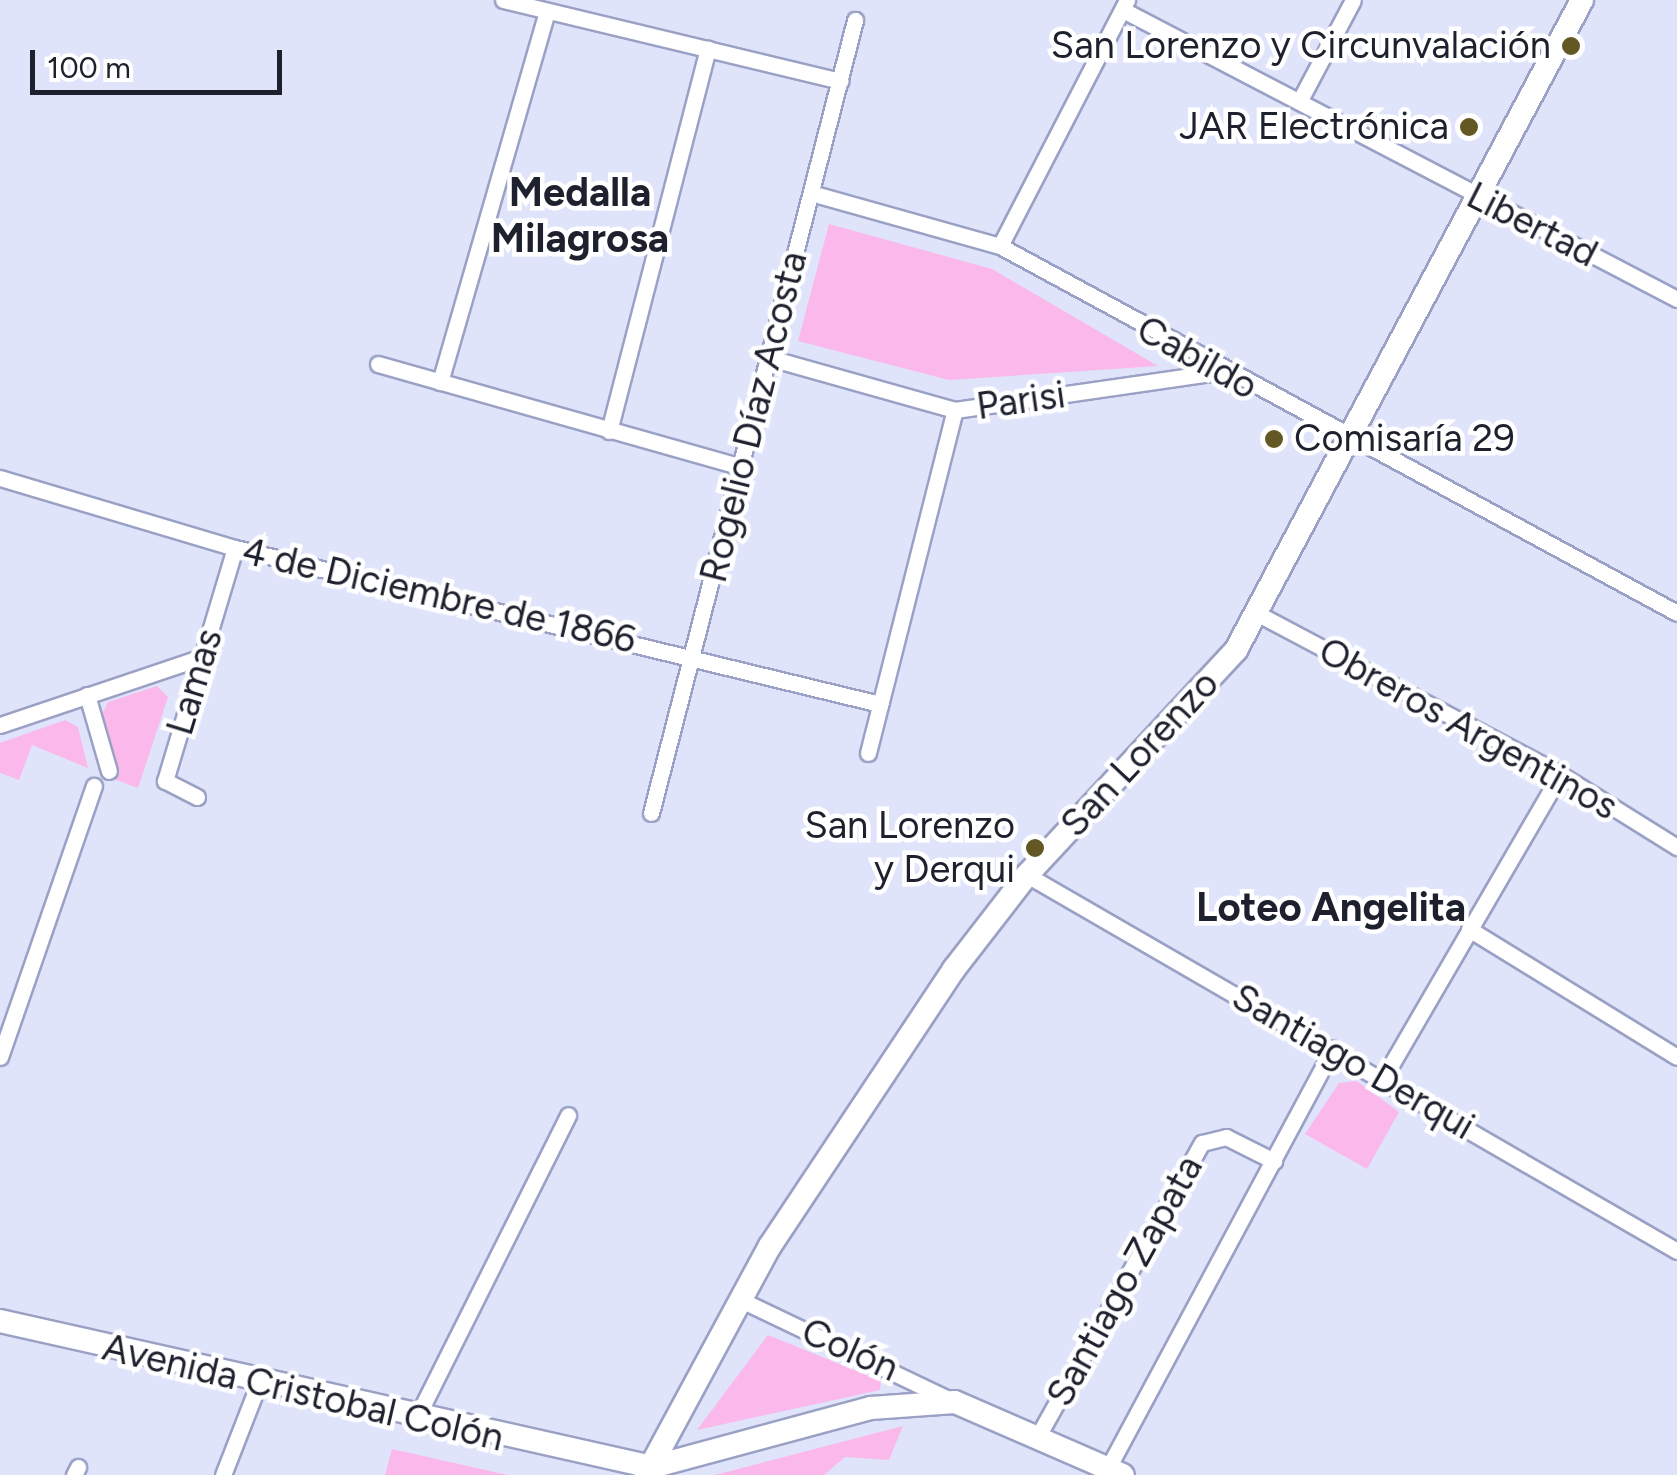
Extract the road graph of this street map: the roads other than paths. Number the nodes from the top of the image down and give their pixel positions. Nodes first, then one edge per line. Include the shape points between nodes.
1 (504, 0) edge
2 (1354, 0) edge
3 (1582, 0) edge
4 (1125, 5) edge
5 (547, 10) junction
6 (855, 20) dead end
7 (708, 49) junction
8 (840, 81) junction
9 (1300, 100) junction
10 (811, 193) junction
11 (1478, 197) junction
12 (1000, 246) junction
13 (1677, 299) edge
14 (770, 358) junction
15 (378, 364) dead end
16 (1219, 372) junction
17 (440, 382) junction
18 (955, 410) junction
19 (609, 430) junction
20 (1348, 439) junction
21 (742, 467) junction
22 (0, 478) edge
23 (235, 548) junction
24 (1256, 613) junction
25 (1677, 613) edge
26 (692, 656) junction
27 (202, 657) junction
28 (86, 696) junction
29 (880, 704) junction
30 (0, 725) edge
31 (868, 752) dead end
32 (109, 771) dead end
33 (1560, 774) junction
34 (94, 786) dead end
35 (197, 797) dead end
36 (652, 813) dead end
37 (1677, 847) edge
38 (1027, 876) junction
39 (1469, 929) junction
40 (1333, 1049) junction
41 (0, 1057) edge
42 (1677, 1057) edge
43 (1384, 1077) junction
44 (568, 1115) dead end
45 (1274, 1162) junction
46 (1677, 1251) edge
47 (744, 1301) junction
48 (0, 1320) edge
49 (258, 1385) junction
50 (956, 1402) junction
51 (415, 1421) junction
52 (1038, 1436) junction
53 (1116, 1471) edge
54 (650, 1472) edge
55 (224, 1475) edge

1 - 5 street
2 - 9 street
3 - 11 main road, San Lorenzo
4 - 9 street, Libertad
4 - 12 street
5 - 7 street
5 - 17 street
6 - 8 street, Rogelio Díaz Acosta
7 - 8 street
7 - 19 street
8 - 10 street, Rogelio Díaz Acosta
9 - 11 street, Libertad
10 - 12 street, Cabildo
10 - 14 street, Rogelio Díaz Acosta
11 - 13 street, Libertad
11 - 20 main road, San Lorenzo
12 - 16 street, Cabildo
14 - 18 street, Parisi
14 - 21 street, Rogelio Díaz Acosta
15 - 17 street
16 - 18 street, Parisi
16 - 20 street, Cabildo
17 - 19 street
18 - 29 street
19 - 21 street
20 - 24 main road, San Lorenzo
20 - 25 street, Cabildo
21 - 26 street, Rogelio Díaz Acosta
22 - 23 street, 4 de Diciembre de 1866
23 - 26 street, 4 de Diciembre de 1866
23 - 27 street, Lamas
24 - 33 street, Obreros Argentinos
24 - 38 main road, San Lorenzo via 1206,690
26 - 29 street, 4 de Diciembre de 1866
26 - 36 street, Rogelio Díaz Acosta
27 - 28 street
27 - 35 street, Lamas via 165,781
28 - 30 street
28 - 32 street
29 - 31 street
33 - 37 street, Obreros Argentinos
33 - 39 street
34 - 41 street
38 - 40 street, Santiago Derqui
38 - 47 main road, San Lorenzo via 836,1143
39 - 42 street
39 - 43 street
40 - 43 street, Santiago Derqui
40 - 45 street
43 - 46 street, Santiago Derqui
44 - 51 street
45 - 52 street, Santiago Zapata via 1226,1137 1202,1143
45 - 53 street
47 - 50 street, Colón
47 - 54 main road, San Lorenzo
48 - 49 main road, Avenida Cristobal Colón
49 - 51 main road, Avenida Cristobal Colón
49 - 55 street
50 - 52 main road, Avenida Cristobal Colón
50 - 54 main road, Avenida Cristobal Colón via 871,1408
51 - 54 main road, Avenida Cristobal Colón
52 - 53 main road, Avenida Cristobal Colón

